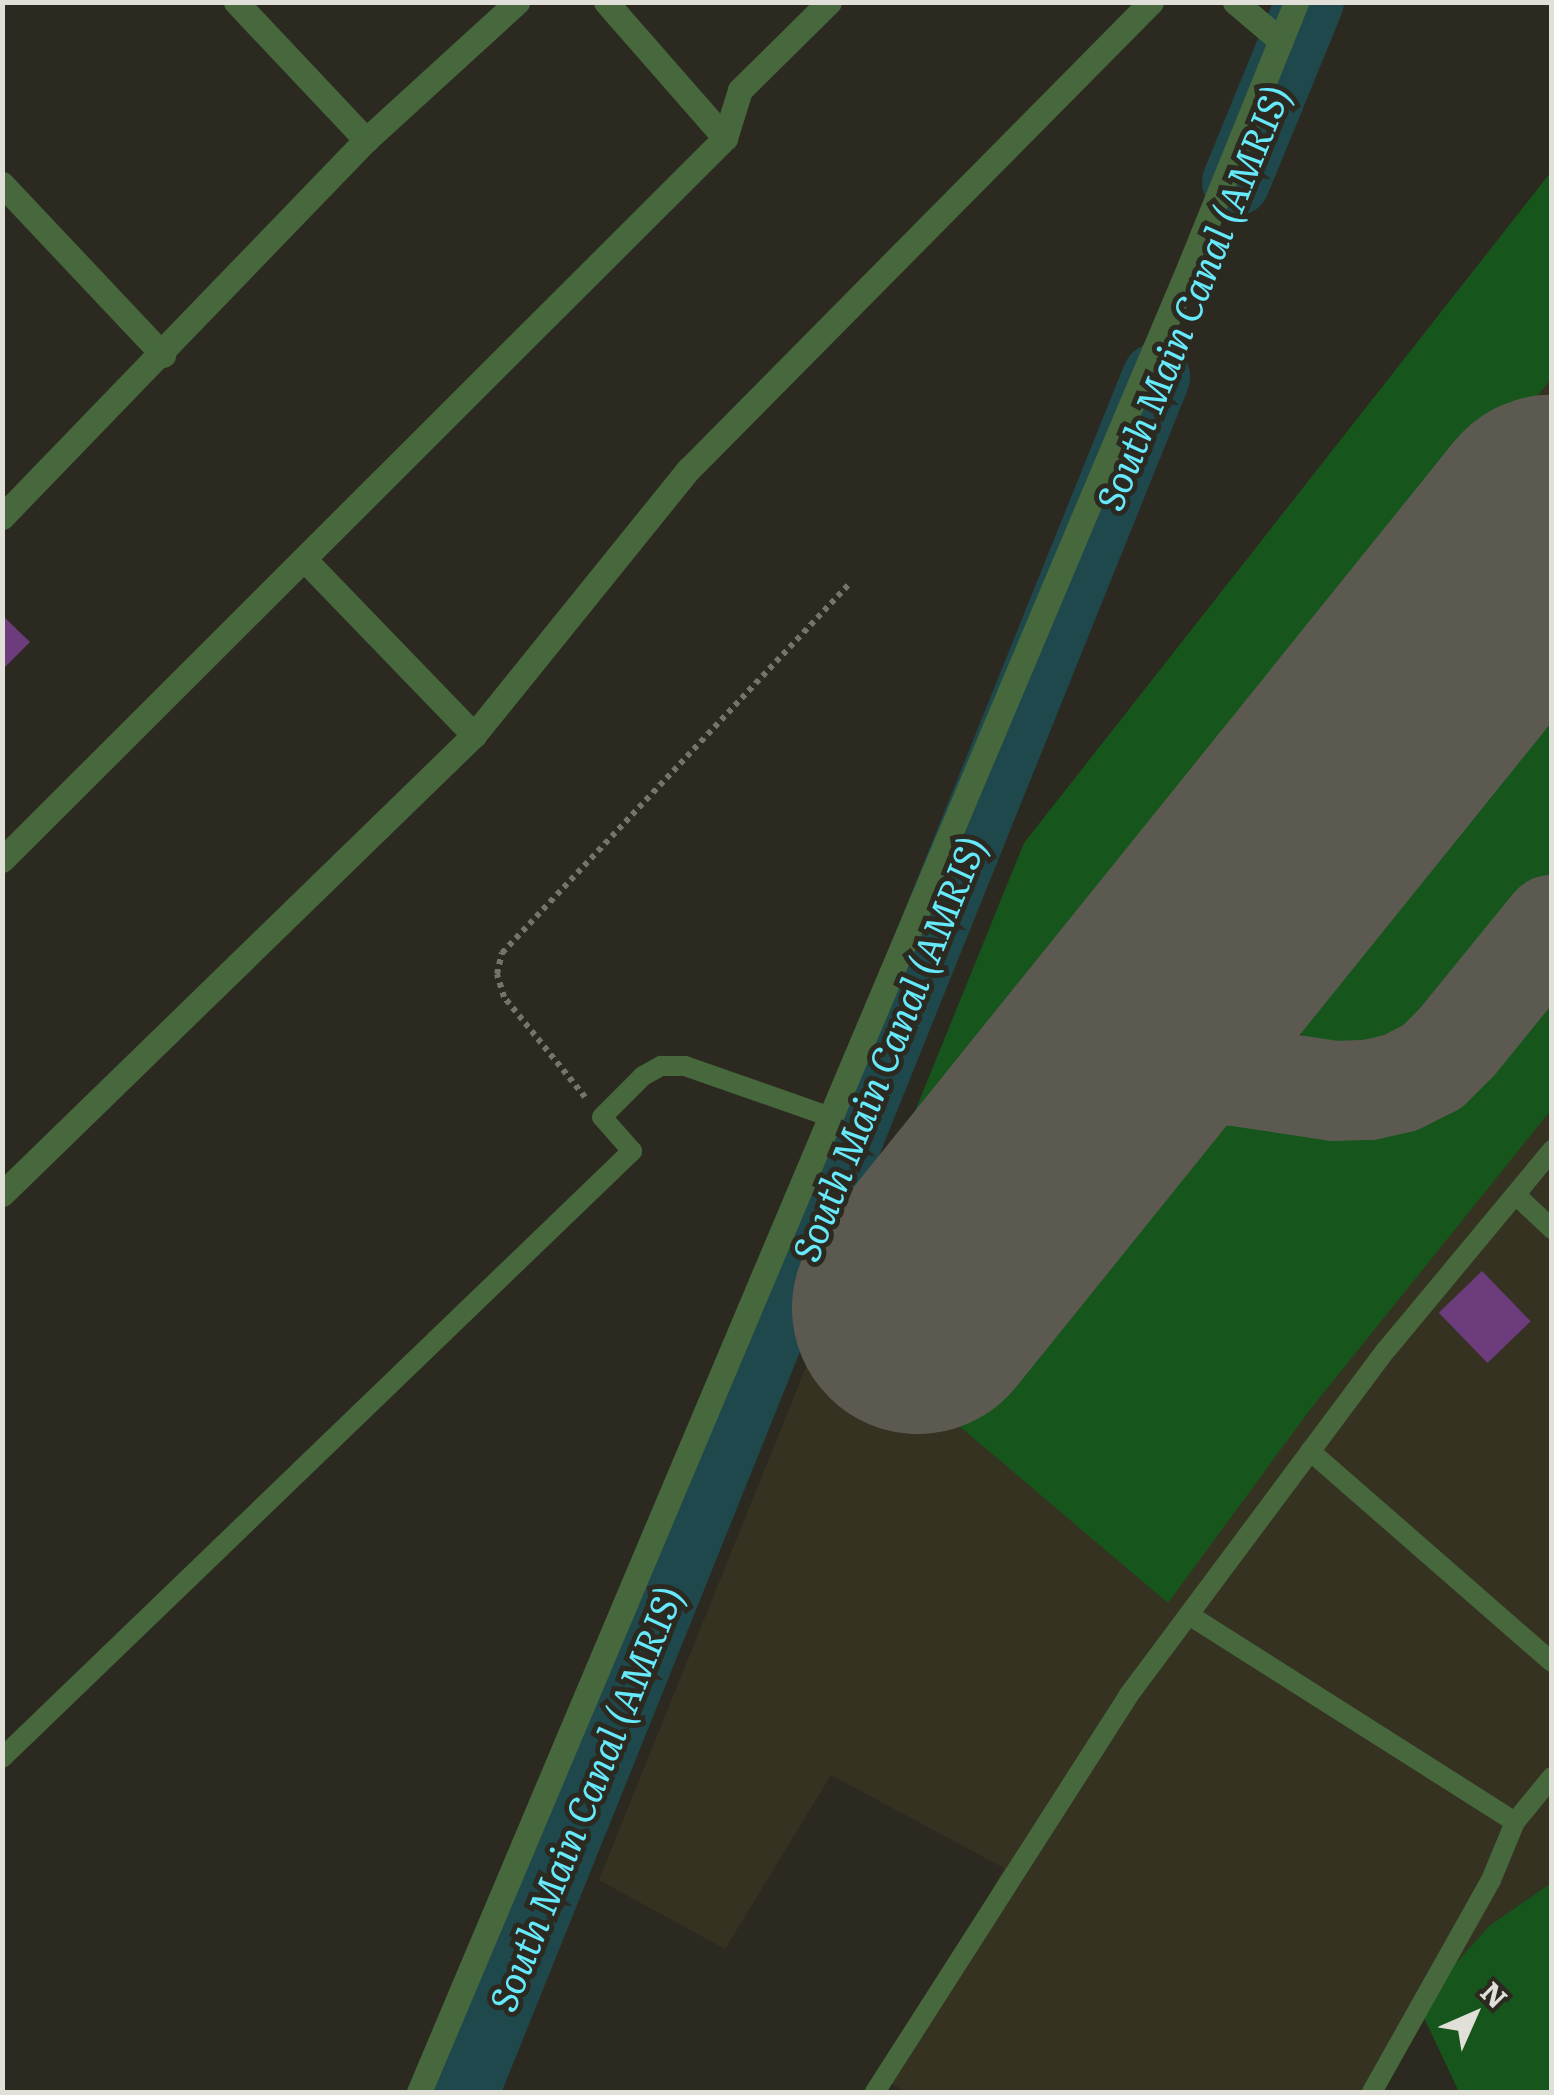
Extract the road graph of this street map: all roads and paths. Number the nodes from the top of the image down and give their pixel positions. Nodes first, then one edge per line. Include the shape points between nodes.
1 (236, 2) edge
2 (517, 2) edge
3 (606, 2) edge
4 (829, 2) edge
5 (1151, 2) edge
6 (1236, 2) edge
7 (1296, 2) edge
8 (1281, 41) junction
9 (726, 138) junction
10 (366, 140) junction
11 (2, 184) edge
12 (162, 356) junction
13 (2, 517) edge
14 (304, 559) junction
15 (850, 582) dead end
16 (474, 736) junction
17 (2, 860) edge
18 (828, 1116) junction
19 (602, 1117) junction
20 (1552, 1150) edge
21 (2, 1194) edge
22 (1516, 1195) junction
23 (1552, 1228) edge
24 (1310, 1450) junction
25 (1188, 1615) junction
26 (1552, 1662) edge
27 (2, 1758) edge
28 (1552, 1776) edge
29 (1514, 1822) junction
30 (419, 2092) edge
31 (875, 2092) edge
32 (1372, 2092) edge

1 - 10 street
2 - 10 street
3 - 9 street
4 - 9 street via 740,90
5 - 16 street via 689,469
6 - 8 street
7 - 8 street
8 - 18 street
9 - 14 street
10 - 12 street
11 - 12 street
12 - 13 street
14 - 16 street
14 - 17 street
15 - 19 path via 502,953 497,974 504,997
16 - 21 street
18 - 19 lane via 673,1064 643,1076
18 - 30 street
19 - 27 lane via 632,1152
20 - 22 lane
22 - 23 lane
22 - 24 lane
24 - 25 lane
24 - 26 lane
25 - 29 lane
25 - 31 lane via 1128,1696
28 - 29 lane
29 - 32 lane via 1491,1880

